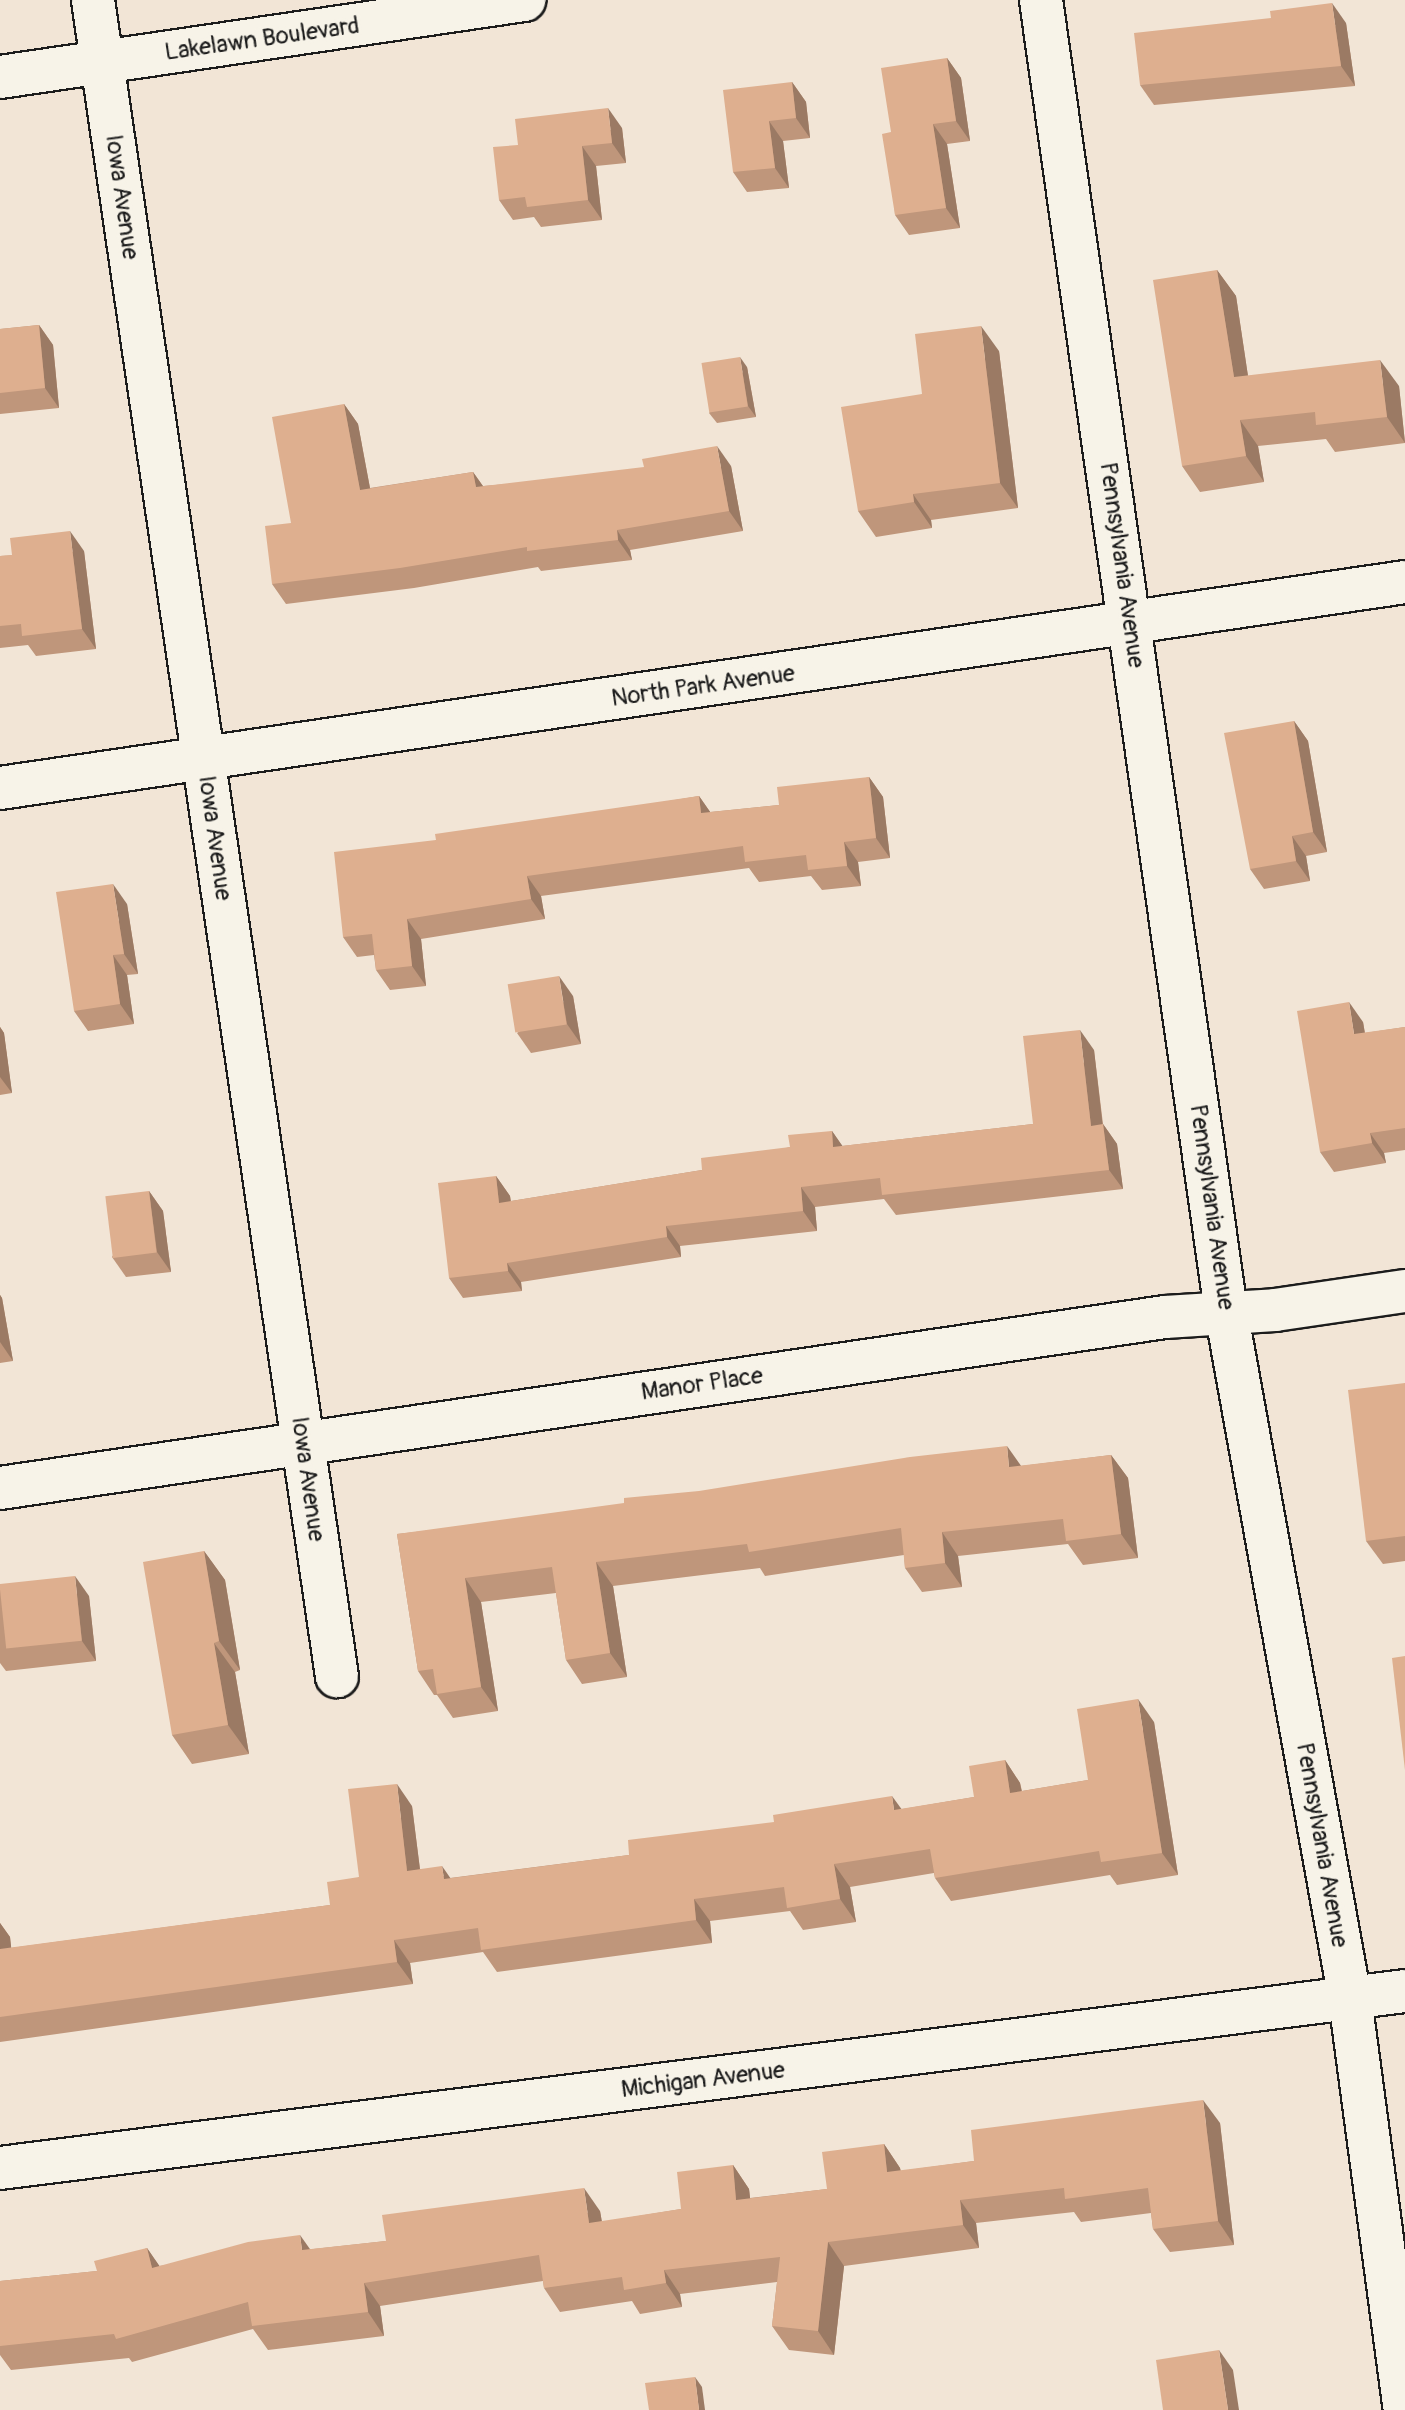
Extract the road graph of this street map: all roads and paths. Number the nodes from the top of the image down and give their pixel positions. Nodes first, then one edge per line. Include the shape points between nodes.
1 (93, 0) edge
2 (524, 0) edge
3 (1041, 0) edge
4 (102, 62) junction
5 (0, 77) edge
6 (1405, 582) edge
7 (1131, 623) junction
8 (204, 759) junction
9 (0, 788) edge
10 (1405, 1291) edge
11 (1226, 1311) junction
12 (303, 1442) junction
13 (0, 1488) edge
14 (337, 1676) dead end
15 (1405, 1991) edge
16 (1350, 1999) junction
17 (0, 2168) edge
18 (1405, 2410) edge

1 - 4 street, Iowa Avenue
2 - 4 street, Lakelawn Boulevard
3 - 7 street, Pennsylvania Avenue
4 - 5 street, Lakelawn Boulevard
4 - 8 street, Iowa Avenue
6 - 7 street, North Park Avenue
7 - 8 street, North Park Avenue
7 - 11 street, Pennsylvania Avenue
8 - 9 street, North Park Avenue
8 - 12 street, Iowa Avenue
10 - 11 street, Manor Place via 1275,1310
11 - 12 street, Manor Place
11 - 16 street, Pennsylvania Avenue
12 - 13 street, Manor Place
12 - 14 street, Iowa Avenue
15 - 16 street, Michigan Avenue
16 - 17 street, Michigan Avenue
16 - 18 street, Pennsylvania Avenue

